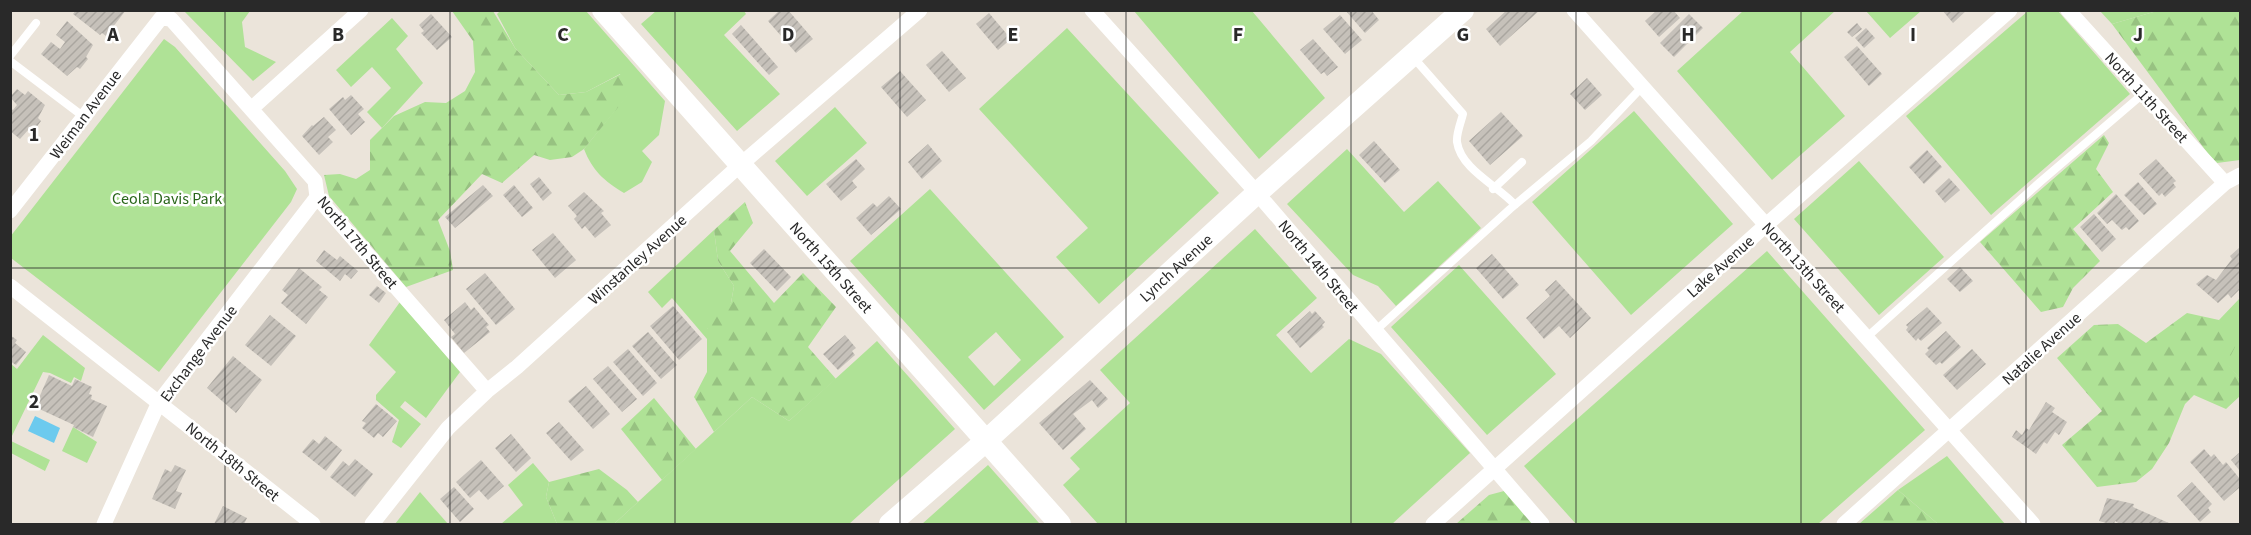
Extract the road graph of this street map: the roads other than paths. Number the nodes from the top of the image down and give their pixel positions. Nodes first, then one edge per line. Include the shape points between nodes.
1 (361, 10) edge
2 (603, 10) edge
3 (920, 10) edge
4 (1092, 10) edge
5 (1463, 10) edge
6 (1574, 10) edge
7 (2010, 10) edge
8 (2068, 10) edge
9 (161, 18) joint
10 (36, 23) dead end
11 (1412, 56) junction
12 (10, 59) edge
13 (1642, 87) junction
14 (2144, 93) junction
15 (251, 109) junction
16 (84, 117) junction
17 (1522, 162) dead end
18 (739, 166) junction
19 (2241, 174) edge
20 (2225, 183) junction
21 (1493, 189) junction
22 (1257, 193) junction
23 (317, 197) junction
24 (1515, 205) junction
25 (10, 211) edge
26 (1766, 225) junction
27 (10, 286) edge
28 (1375, 331) junction
29 (1867, 338) junction
30 (487, 391) junction
31 (159, 402) junction
32 (1950, 430) junction
33 (987, 440) junction
34 (1493, 471) junction
35 (104, 525) edge
36 (313, 525) edge
37 (372, 525) edge
38 (890, 525) edge
39 (1060, 525) edge
40 (1433, 525) edge
41 (1542, 525) edge
42 (1844, 525) edge
43 (2033, 525) edge

1 - 15 street
2 - 18 street, North 15th Street
3 - 18 street, Winstanley Avenue
4 - 22 street, North 14th Street
5 - 11 street, Lynch Avenue
6 - 13 street, North 13th Street
7 - 26 street, Lake Avenue
8 - 14 street, North 11th Street
9 - 15 street, North 17th Street via 171,19 184,31
9 - 16 street, Weiman Avenue
10 - 12 lane
11 - 21 lane via 1463,114 1457,143 1468,164
11 - 22 street, Lynch Avenue
12 - 16 lane
13 - 24 lane via 1591,141
13 - 26 street, North 13th Street
14 - 20 street, North 11th Street
14 - 29 lane
15 - 23 street, North 17th Street via 315,181
16 - 25 street, Weiman Avenue
17 - 21 lane
18 - 30 street, Winstanley Avenue
18 - 33 street, North 15th Street
19 - 20 street, Natalie Avenue
20 - 32 street, Natalie Avenue
21 - 24 lane via 1504,192
22 - 28 street, North 14th Street
22 - 33 street, Lynch Avenue
23 - 30 street, North 17th Street
23 - 31 street, Exchange Avenue
24 - 28 lane
26 - 29 street, North 13th Street
26 - 34 street, Lake Avenue
27 - 31 street, North 18th Street
28 - 34 street, North 14th Street
29 - 32 street, North 13th Street
30 - 37 street, Winstanley Avenue via 448,428
31 - 35 street, Exchange Avenue
31 - 36 street, North 18th Street
32 - 42 street, Natalie Avenue
32 - 43 street, North 13th Street
33 - 38 street, Lynch Avenue
33 - 39 street, North 15th Street
34 - 40 street, Lake Avenue
34 - 41 street, North 14th Street

